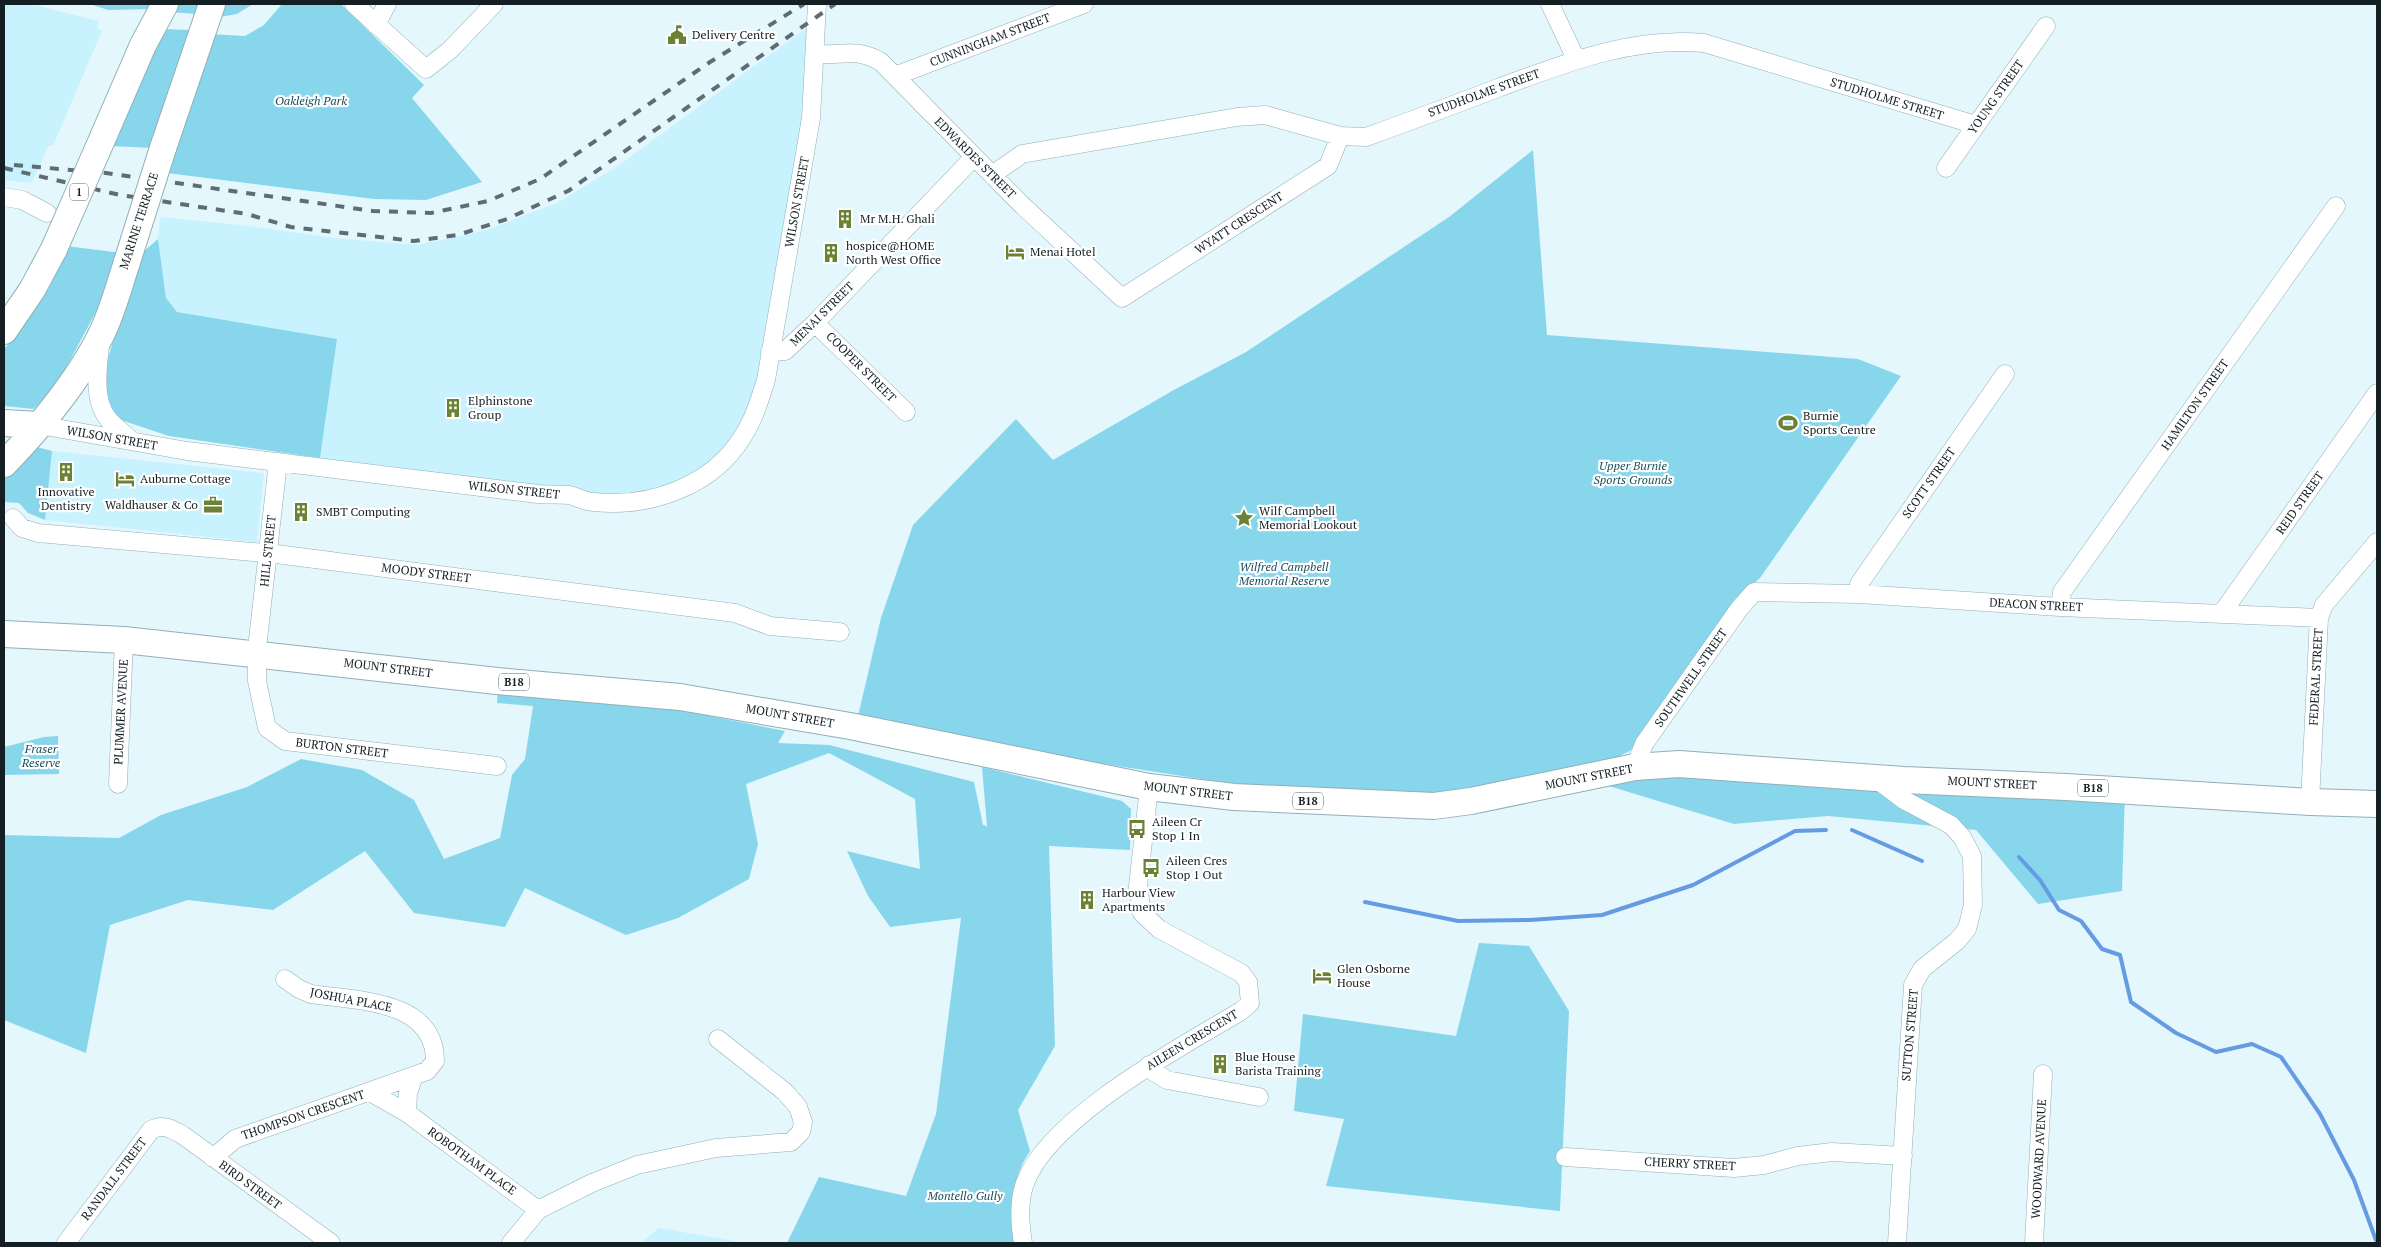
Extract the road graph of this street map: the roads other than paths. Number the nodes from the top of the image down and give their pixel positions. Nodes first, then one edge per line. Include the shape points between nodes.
1 (165, 4) edge
2 (354, 4) edge
3 (387, 4) edge
4 (494, 4) edge
5 (817, 4) edge
6 (1084, 4) edge
7 (1550, 4) edge
8 (211, 5) edge
9 (376, 25) junction
10 (2046, 26) dead end
11 (815, 54) junction
12 (1576, 59) junction
13 (895, 76) junction
14 (1976, 126) junction
15 (1340, 136) junction
16 (974, 157) junction
17 (1946, 168) dead end
18 (992, 175) junction
19 (4, 197) edge
20 (2336, 206) dead end
21 (47, 214) dead end
22 (1122, 298) joint
23 (816, 323) junction
24 (4, 331) edge
25 (102, 334) junction
26 (770, 352) junction
27 (2005, 374) dead end
28 (2377, 393) edge
29 (906, 412) dead end
30 (4, 423) edge
31 (39, 425) junction
32 (132, 441) junction
33 (7, 462) edge
34 (278, 462) junction
35 (13, 518) dead end
36 (2377, 542) edge
37 (268, 554) junction
38 (1754, 592) joint
39 (1859, 594) junction
40 (2060, 606) junction
41 (2222, 613) junction
42 (2319, 618) junction
43 (840, 632) dead end
44 (4, 634) edge
45 (124, 640) junction
46 (257, 647) junction
47 (497, 766) dead end
48 (1635, 767) junction
49 (1876, 779) junction
50 (118, 784) dead end
51 (1149, 787) junction
52 (2310, 802) junction
53 (2377, 804) edge
54 (285, 979) dead end
55 (718, 1039) dead end
56 (1149, 1065) junction
57 (2043, 1074) dead end
58 (414, 1076) junction
59 (370, 1092) junction
60 (1259, 1097) dead end
61 (407, 1113) junction
62 (169, 1127) joint
63 (1903, 1156) junction
64 (1565, 1157) dead end
65 (213, 1158) junction
66 (538, 1210) junction
67 (66, 1243) edge
68 (331, 1243) edge
69 (512, 1243) edge
70 (1023, 1243) edge
71 (1897, 1243) edge
72 (2034, 1243) edge

1 - 24 highway, 1, bridge via 54,249 32,290
2 - 9 street
3 - 9 street
4 - 9 street via 450,50 426,69
5 - 11 street, WILSON STREET
6 - 13 street, CUNNINGHAM STREET
7 - 12 street
8 - 25 highway, MARINE TERRACE, bridge
10 - 14 street, YOUNG STREET
11 - 13 street, EDWARDES STREET via 868,54
11 - 26 street, WILSON STREET via 805,157
12 - 14 street, STUDHOLME STREET via 1642,44 1679,40 1704,43
12 - 15 street, STUDHOLME STREET via 1366,137
13 - 16 street, EDWARDES STREET
14 - 17 street, YOUNG STREET
15 - 18 street, STUDHOLME STREET via 1265,115 1237,117 1022,154
15 - 22 street, WYATT CRESCENT via 1328,166
16 - 18 street, EDWARDES STREET
16 - 23 street, MENAI STREET
18 - 22 street, EDWARDES STREET
19 - 21 street via 22,200
20 - 40 street, HAMILTON STREET via 2062,592
23 - 26 street, MENAI STREET via 785,351
23 - 29 street, COOPER STREET
25 - 31 highway, MARINE TERRACE
25 - 32 street via 98,375 102,410
26 - 34 street, WILSON STREET via 766,380 756,411 729,456 685,487 654,499 593,502 569,495
27 - 39 street, SCOTT STREET via 1859,584
28 - 41 street, REID STREET
30 - 31 highway, WILSON STREET
31 - 32 street, WILSON STREET
31 - 33 highway, MARINE TERRACE
32 - 34 street, WILSON STREET
34 - 37 street, HILL STREET
35 - 37 street, MOODY STREET via 22,528 38,533
36 - 42 street, FEDERAL STREET via 2324,605
37 - 43 street, MOODY STREET via 735,613 770,626
37 - 46 street, HILL STREET
38 - 39 street, DEACON STREET
38 - 48 street, SOUTHWELL STREET via 1644,744
39 - 40 street, DEACON STREET
40 - 41 street, DEACON STREET
41 - 42 street, DEACON STREET
42 - 52 street, FEDERAL STREET
44 - 45 highway, MOUNT STREET / B18
45 - 46 highway, MOUNT STREET / B18
45 - 50 street, PLUMMER AVENUE
46 - 47 street, BURTON STREET via 257,681 267,728 285,741
46 - 51 highway, MOUNT STREET / B18 via 497,681 680,697 850,726
48 - 49 highway, MOUNT STREET / B18 via 1715,765
48 - 51 highway, MOUNT STREET / B18 via 1471,802 1434,806 1234,797
49 - 52 highway, MOUNT STREET / B18
49 - 63 street, SUTTON STREET via 1904,800 1951,824 1972,856 1973,905 1967,929 1957,942 1922,969 1913,985
51 - 56 street, AILEEN CRESCENT via 1138,886 1142,913 1159,928 1241,973 1248,982 1250,1003
52 - 53 highway, MOUNT STREET / B18
54 - 58 street, JOSHUA PLACE via 299,990 311,994 407,1012 430,1036 435,1051 435,1061 427,1071
55 - 66 street via 785,1092 798,1107 803,1122 801,1132 791,1142 716,1148 637,1165
56 - 60 street via 1167,1080
56 - 70 street, AILEEN CRESCENT via 1069,1126 1032,1168 1020,1209
57 - 72 street, WOODWARD AVENUE
58 - 59 street, JOSHUA PLACE
58 - 61 street via 408,1093
59 - 61 street, ROBOTHAM PLACE
59 - 65 street, THOMPSON CRESCENT via 235,1139
61 - 66 street, ROBOTHAM PLACE
62 - 65 street, BIRD STREET
62 - 67 street, RANDALL STREET via 159,1126 151,1130
63 - 64 street, CHERRY STREET via 1832,1152 1734,1168
63 - 71 street, SUTTON STREET
65 - 68 street, BIRD STREET
66 - 69 street

